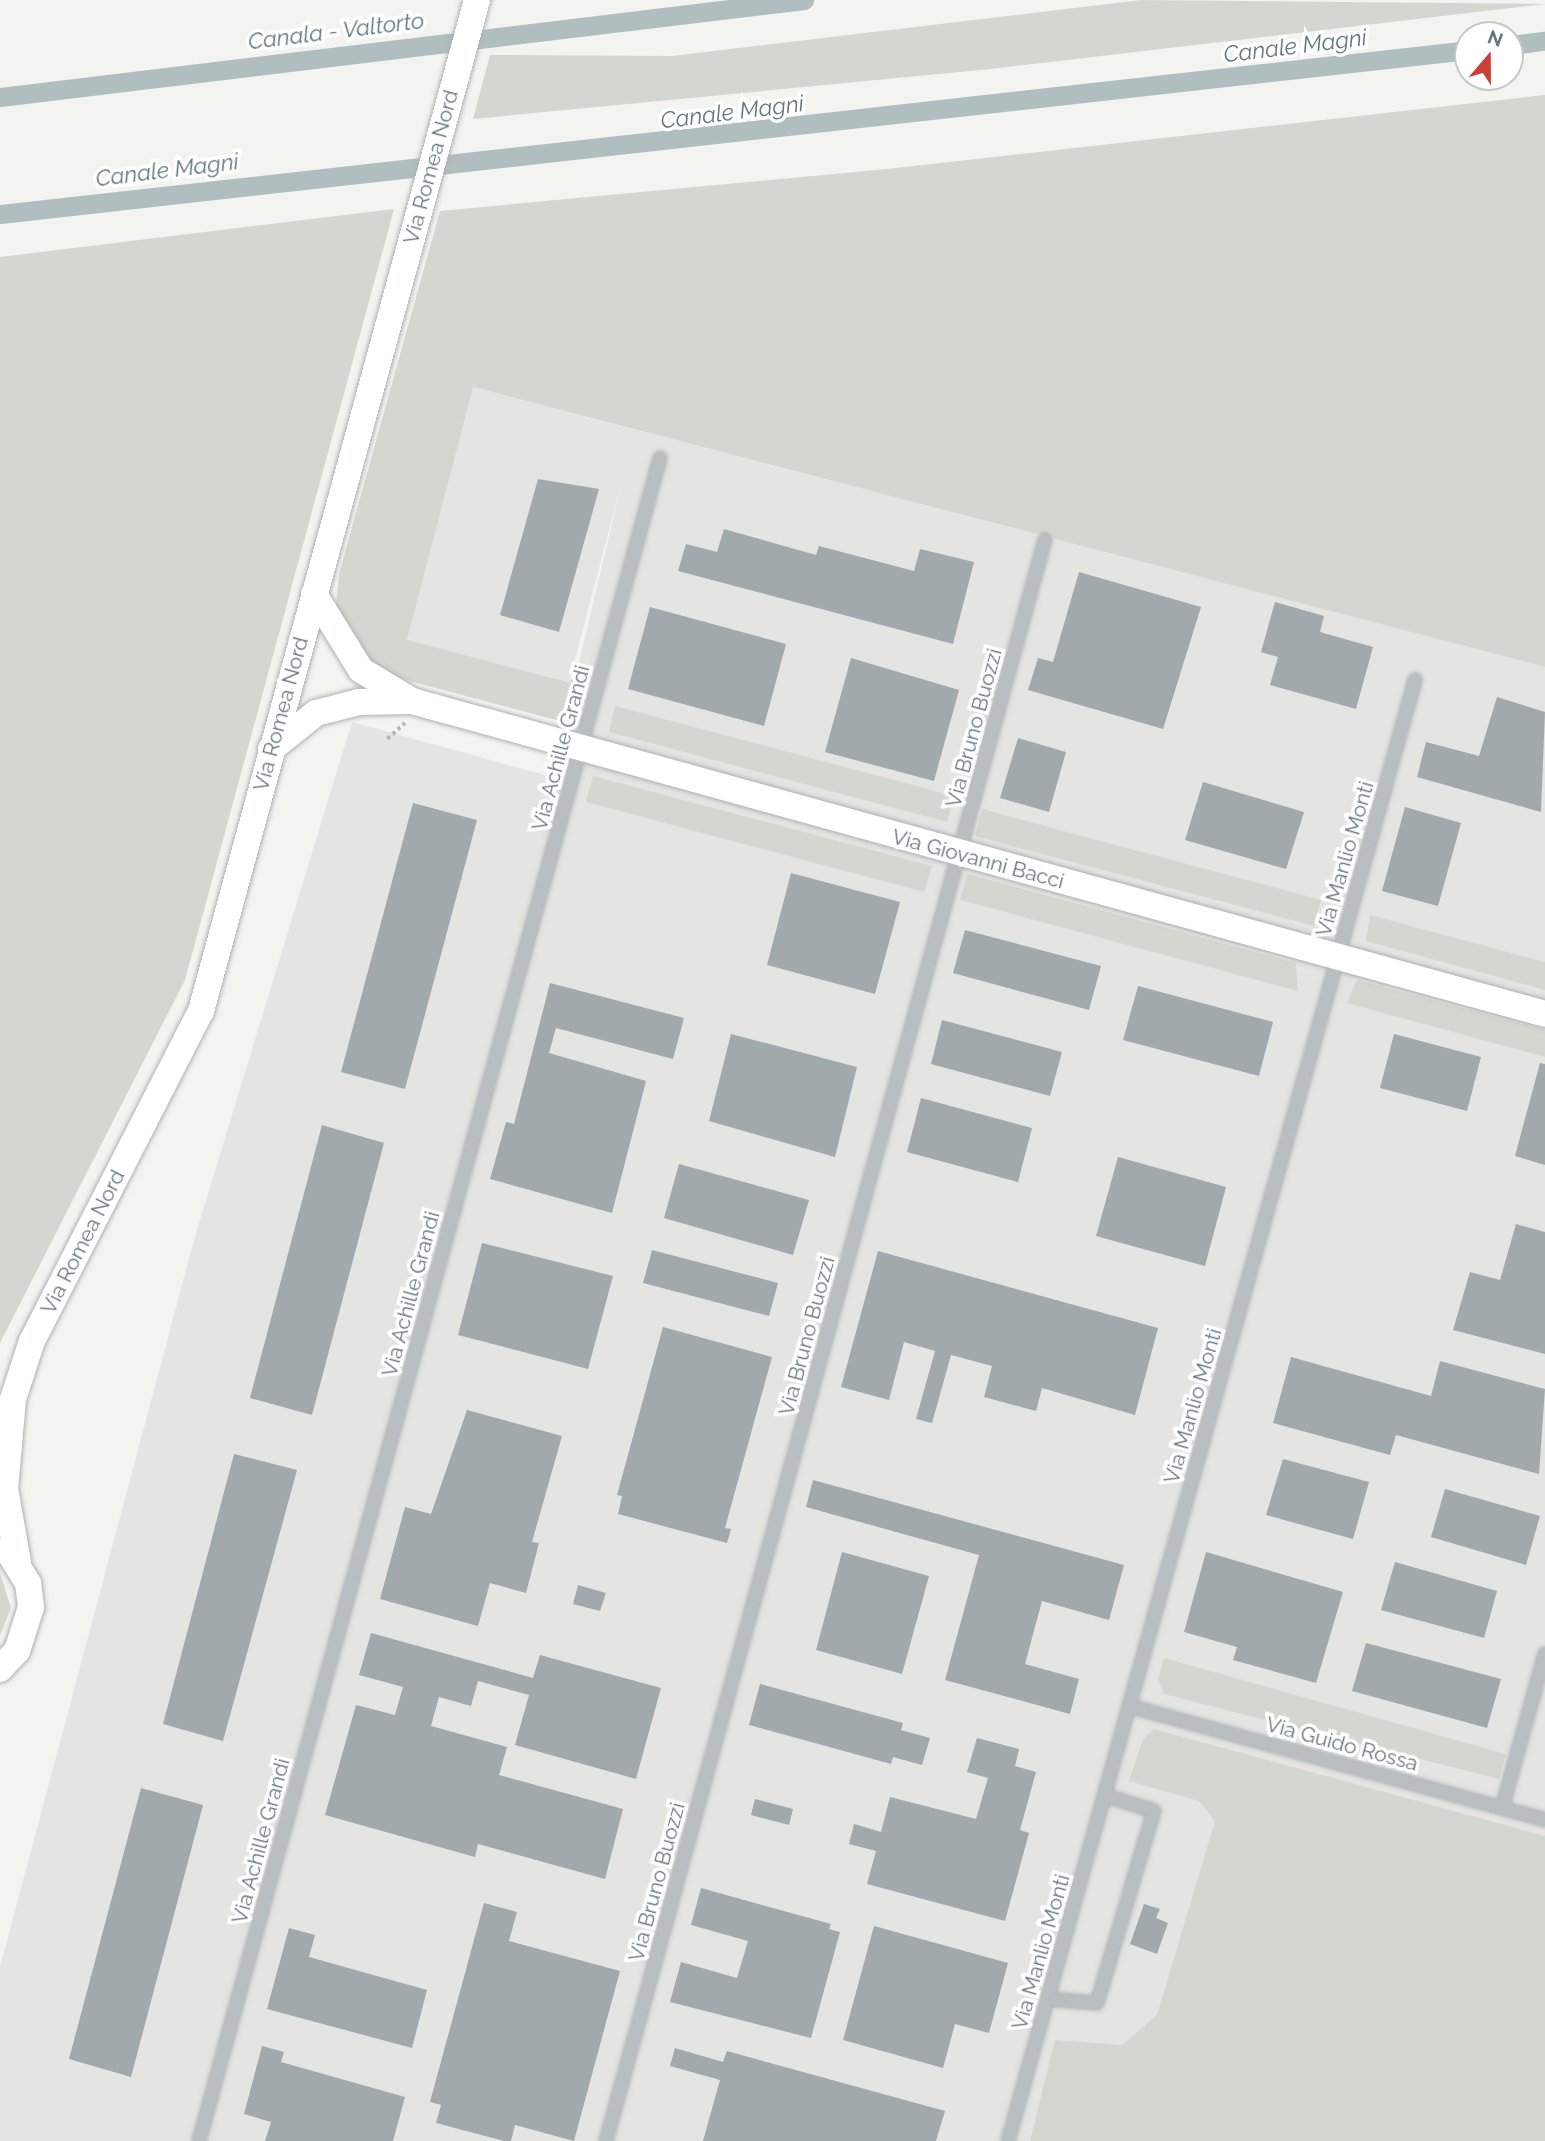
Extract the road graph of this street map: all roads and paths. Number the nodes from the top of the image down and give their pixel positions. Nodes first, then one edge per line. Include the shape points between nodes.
1 (477, 0) edge
2 (660, 458) dead end
3 (1045, 540) dead end
4 (314, 594) junction
5 (1415, 681) dead end
6 (412, 701) junction
7 (271, 749) junction
8 (581, 750) junction
9 (959, 854) junction
10 (1338, 957) junction
11 (1545, 1014) edge
12 (7, 1409) edge
13 (9, 1553) edge
14 (1545, 1654) edge
15 (0, 1669) edge
16 (1129, 1706) junction
17 (1104, 1795) junction
18 (1502, 1808) junction
19 (1545, 1820) edge
20 (1048, 1998) junction
21 (199, 2141) edge
22 (606, 2141) edge
23 (1008, 2141) edge

1 - 4 main road, Via Romea Nord
2 - 8 street, Via Achille Grandi
3 - 9 street, Via Bruno Buozzi
4 - 6 main road, Via Giovanni Bacci via 361,670
4 - 7 main road, Via Romea Nord
5 - 10 street, Via Manlio Monti
6 - 7 main road, Via Giovanni Bacci via 359,702 316,713
6 - 8 main road, Via Giovanni Bacci
7 - 12 main road, Via Romea Nord via 201,1011 32,1340
8 - 9 main road, Via Giovanni Bacci
8 - 21 street, Via Achille Grandi
9 - 10 main road, Via Giovanni Bacci
9 - 22 street, Via Bruno Buozzi
10 - 11 main road, Via Giovanni Bacci
10 - 16 street, Via Manlio Monti
12 - 13 main road, Via Romea Nord
13 - 15 main road, Via Romea Nord via 32,1607 17,1651
14 - 18 street
16 - 17 street, Via Manlio Monti
16 - 18 street, Via Guido Rossa
17 - 20 street, Via Manlio Monti
17 - 20 street via 1154,1811 1097,2003
18 - 19 street, Via Guido Rossa
20 - 23 street, Via Manlio Monti

